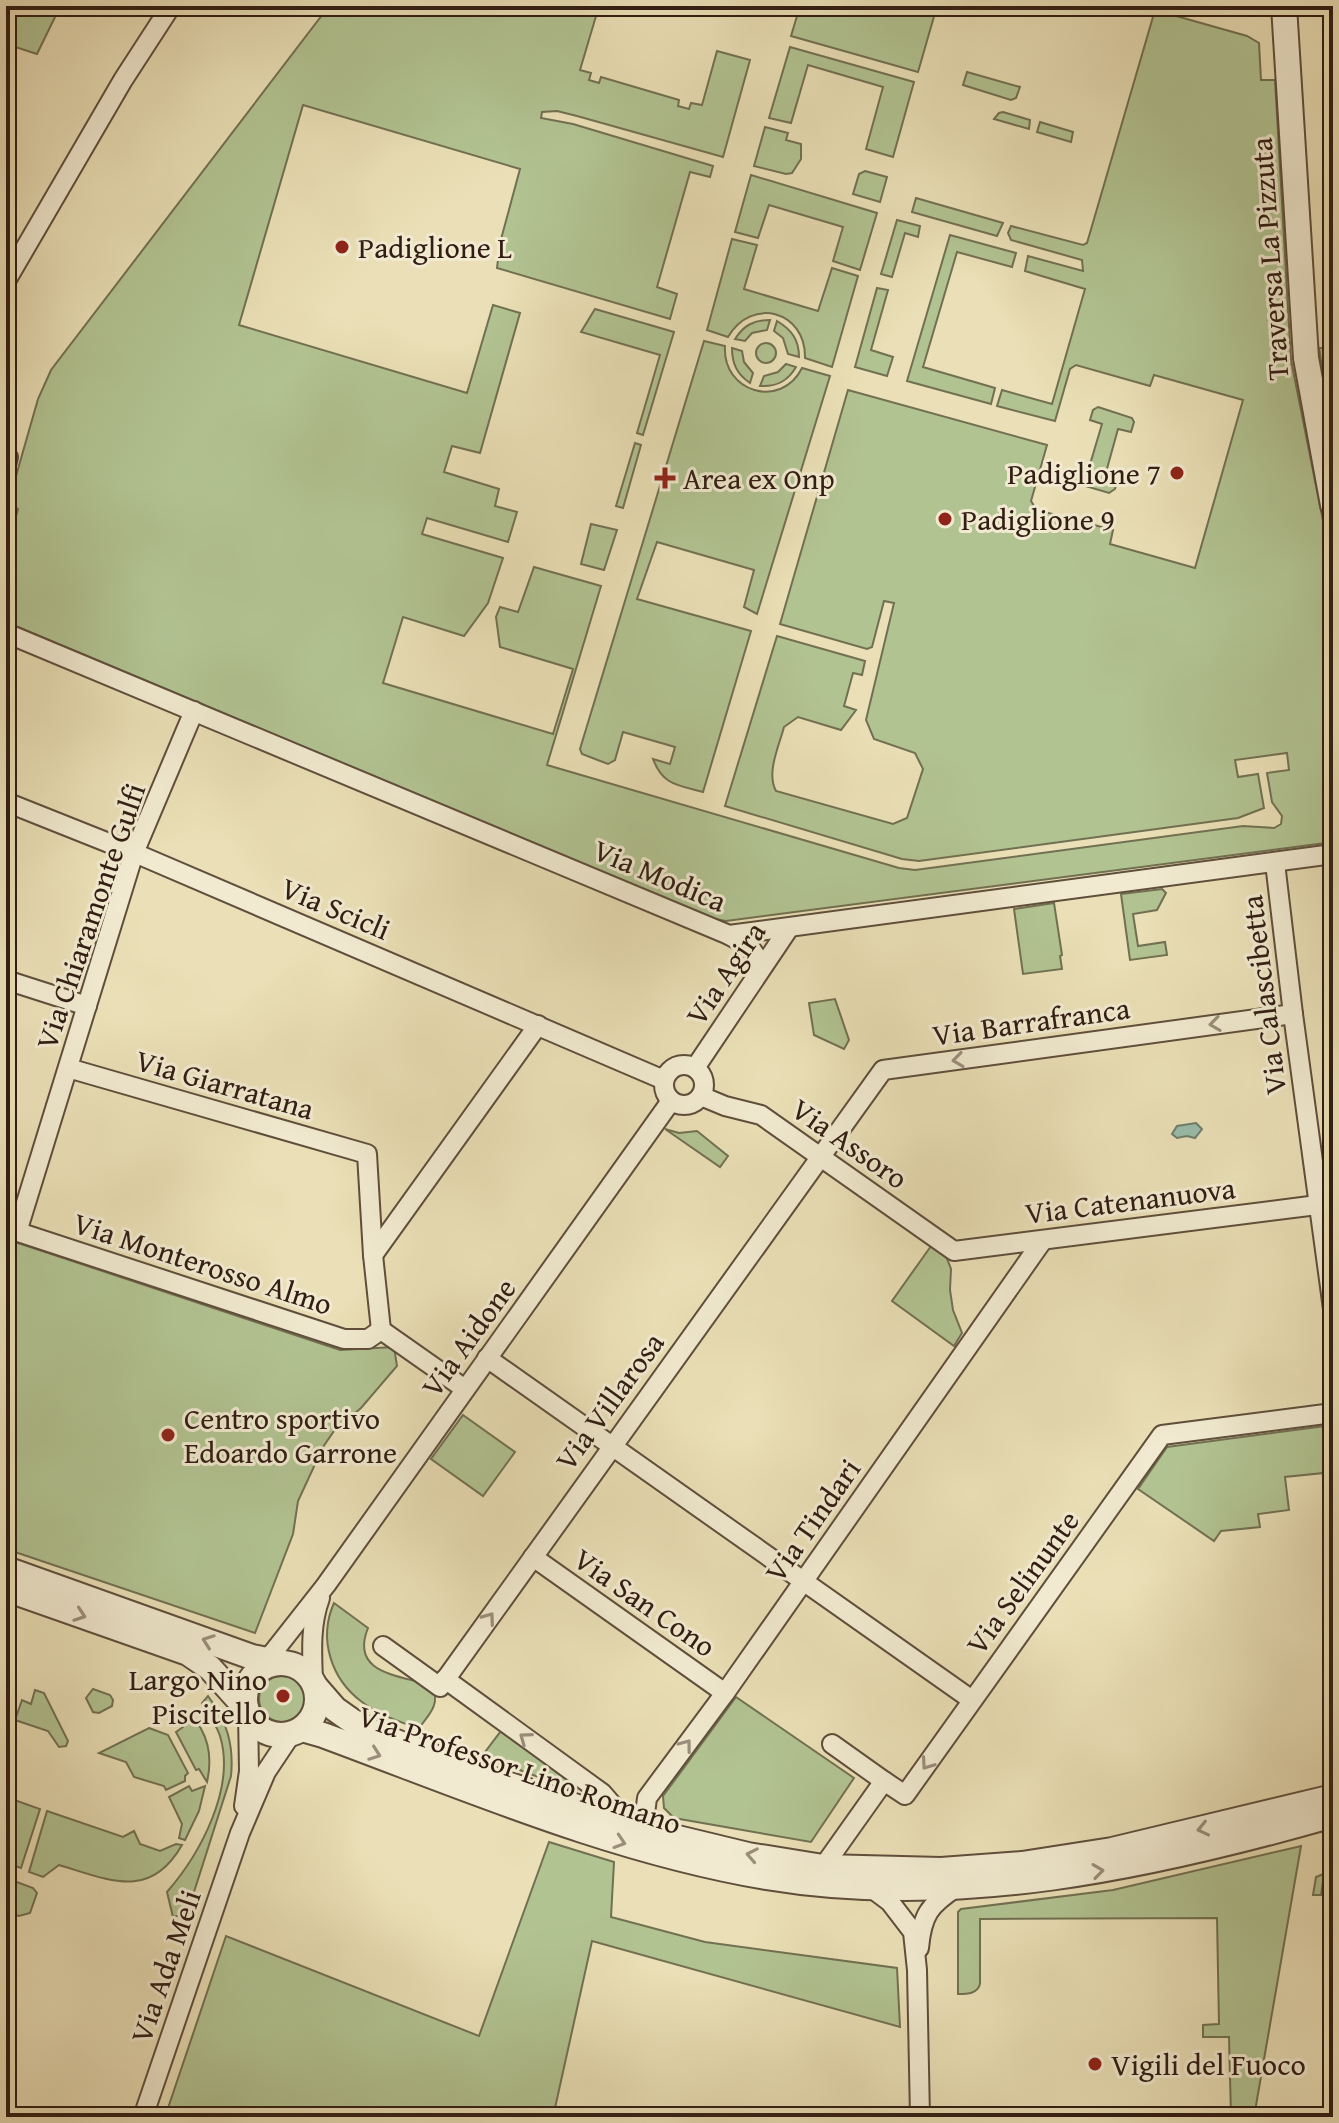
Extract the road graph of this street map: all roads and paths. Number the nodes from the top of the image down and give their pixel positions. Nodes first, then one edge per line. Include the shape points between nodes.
1 (171, 6) edge
2 (1284, 6) edge
3 (6, 281) edge
4 (6, 456) edge
5 (6, 465) edge
6 (1333, 505) edge
7 (6, 633) edge
8 (194, 711) junction
9 (6, 802) edge
10 (134, 853) junction
11 (1333, 854) edge
12 (1275, 863) junction
13 (789, 928) junction
14 (729, 935) junction
15 (763, 966) junction
16 (6, 980) edge
17 (87, 1006) junction
18 (1293, 1014) junction
19 (538, 1025) junction
20 (68, 1068) junction
21 (695, 1068) junction
22 (664, 1080) junction
23 (701, 1096) junction
24 (671, 1101) junction
25 (819, 1156) junction
26 (1326, 1204) edge
27 (12, 1230) edge
28 (937, 1239) joint
29 (1043, 1240) junction
30 (373, 1255) junction
31 (1333, 1309) edge
32 (381, 1330) junction
33 (487, 1358) junction
34 (465, 1389) junction
35 (1333, 1413) edge
36 (612, 1446) junction
37 (533, 1557) junction
38 (6, 1569) edge
39 (804, 1581) junction
40 (326, 1585) junction
41 (6, 1589) edge
42 (383, 1646) dead end
43 (269, 1665) junction
44 (445, 1679) junction
45 (314, 1684) junction
46 (725, 1693) junction
47 (972, 1700) junction
48 (247, 1711) junction
49 (297, 1731) junction
50 (832, 1744) dead end
51 (884, 1781) junction
52 (1333, 1797) edge
53 (1333, 1815) edge
54 (625, 1824) junction
55 (240, 1833) junction
56 (657, 1833) junction
57 (823, 1867) junction
58 (870, 1887) junction
59 (957, 1887) junction
60 (917, 1970) junction
61 (143, 2117) edge
62 (920, 2117) edge

1 - 3 street
2 - 6 street, Traversa La Pizzuta via 1306,358
4 - 5 street
7 - 8 street, Via Modica
8 - 10 street, Via Chiaramonte Gulfi
8 - 14 street, Via Modica
9 - 10 street, Via Scicli
10 - 17 street, Via Chiaramonte Gulfi
10 - 19 street, Via Scicli
11 - 12 street, Via Modica
12 - 13 street, Via Modica
12 - 18 street, Via Calascibetta
13 - 14 street, Via Modica
13 - 15 street, Via Agira
14 - 15 street via 749,946
15 - 21 street, Via Agira
16 - 17 street
17 - 20 street, Via Chiaramonte Gulfi
18 -> 25 street, Via Barrafranca via 883,1070
18 - 26 street, Via Calascibetta
19 - 22 street, Via Scicli
19 - 30 street
20 - 27 street, Via Chiaramonte Gulfi
20 - 30 street, Via Giarratana via 367,1154
21 - 22 street via 677,1066
21 - 23 street via 704,1084
22 - 24 street
23 - 24 street via 690,1104
23 - 25 street, Via Assoro via 761,1115
24 - 33 street, Via Aidone
25 - 28 street, Via Assoro
25 - 36 street, Via Villarosa
26 - 29 street, Via Catenanuova
26 - 31 street, Via Calascibetta
27 - 32 street, Via Monterosso Almo via 344,1339 368,1339
28 - 29 street, Via Catenanuova via 954,1251
29 - 39 street, Via Tindari
30 - 32 street
32 - 34 street
33 - 34 street, Via Aidone
33 - 36 street
34 - 40 street, Via Aidone
35 - 47 street, Via Selinunte via 1162,1435
36 - 37 street, Via Villarosa
36 - 39 street
44 -> 37 street, Via Villarosa
37 - 46 street, Via San Cono
43 -> 38 street
39 - 46 street, Via Tindari
39 - 47 street
40 - 43 street, Via Aidone
40 - 45 street via 315,1613
41 -> 48 street via 188,1653 210,1668
42 - 44 street via 440,1687
43 - 45 street via 301,1668
43 - 48 street via 246,1692
54 -> 44 street via 602,1793
45 - 49 street via 316,1710
45 - 54 street, Via Professor Lino Romano via 335,1709 376,1734
56 -> 46 street, Via Tindari via 645,1814 647,1798
47 -> 51 street, Via Selinunte via 905,1795
48 - 49 street via 267,1732
48 - 55 street via 249,1771
49 - 55 street via 266,1772
49 -> 58 street, Via Professor Lino Romano via 323,1735 637,1847 768,1877
50 - 51 street
51 - 57 street
52 -> 57 street, Via Professor Lino Romano via 1112,1850 1022,1864 941,1870
59 -> 53 street, Via Professor Lino Romano via 1112,1869
54 - 56 street, Via Professor Lino Romano
55 - 61 street, Via Ada Meli
57 -> 56 street, Via Professor Lino Romano
58 - 59 street, Via Professor Lino Romano
58 - 60 street via 890,1902 913,1932
59 - 60 street via 939,1899 921,1925
60 - 62 street

